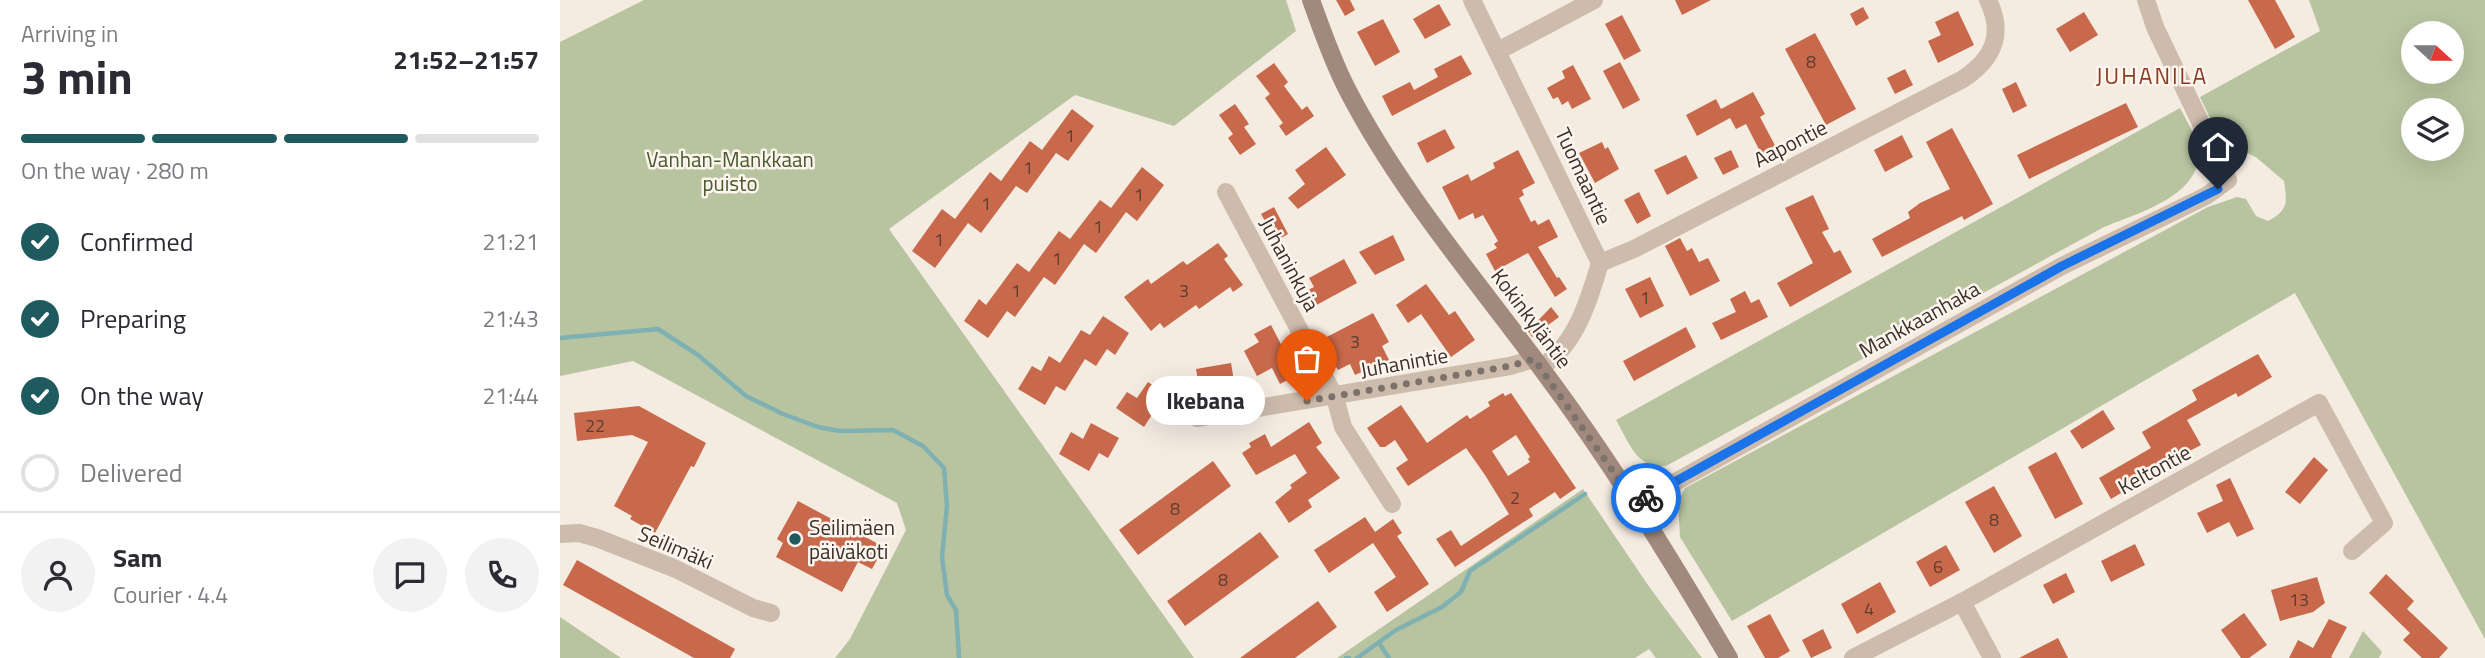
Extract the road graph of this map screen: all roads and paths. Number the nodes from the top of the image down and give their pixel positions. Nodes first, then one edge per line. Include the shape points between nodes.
1 (1311, 0) edge
2 (1472, 0) edge
3 (1594, 0) edge
4 (1988, 0) edge
5 (2146, 0) edge
6 (1498, 51) junction
7 (1226, 192) dead end
8 (1600, 263) junction
9 (1538, 363) junction
10 (1335, 397) junction
11 (1196, 418) dead end
12 (1391, 504) dead end
13 (1636, 504) junction
14 (560, 534) edge
15 (2352, 551) dead end
16 (1962, 602) junction
17 (771, 613) dead end
18 (1729, 658) edge
19 (1853, 658) edge
20 (1992, 658) edge

1 - 9 main road, Kokinkyläntie via 1329,52 1371,132 1429,220
2 - 6 street, Tuomaantie
3 - 6 street
4 - 8 street, Aapontie via 1996,29 1993,50 1979,69 1909,109
5 - 13 street, Mankkaanhaka via 2228,180 2062,266
6 - 8 street, Tuomaantie
7 - 10 street, Juhaninkuja
8 - 9 street via 1570,338 1553,360
9 - 10 street, Juhanintie
9 - 13 main road, Kokinkyläntie
10 - 11 street, Juhanintie
10 - 12 street, Juhaninkuja via 1343,427
13 - 18 main road, Kokinkyläntie
14 - 17 street, Seilimäki via 597,538
15 - 16 street, Keltontie via 2384,523 2319,403
16 - 19 street, Keltontie
16 - 20 street

